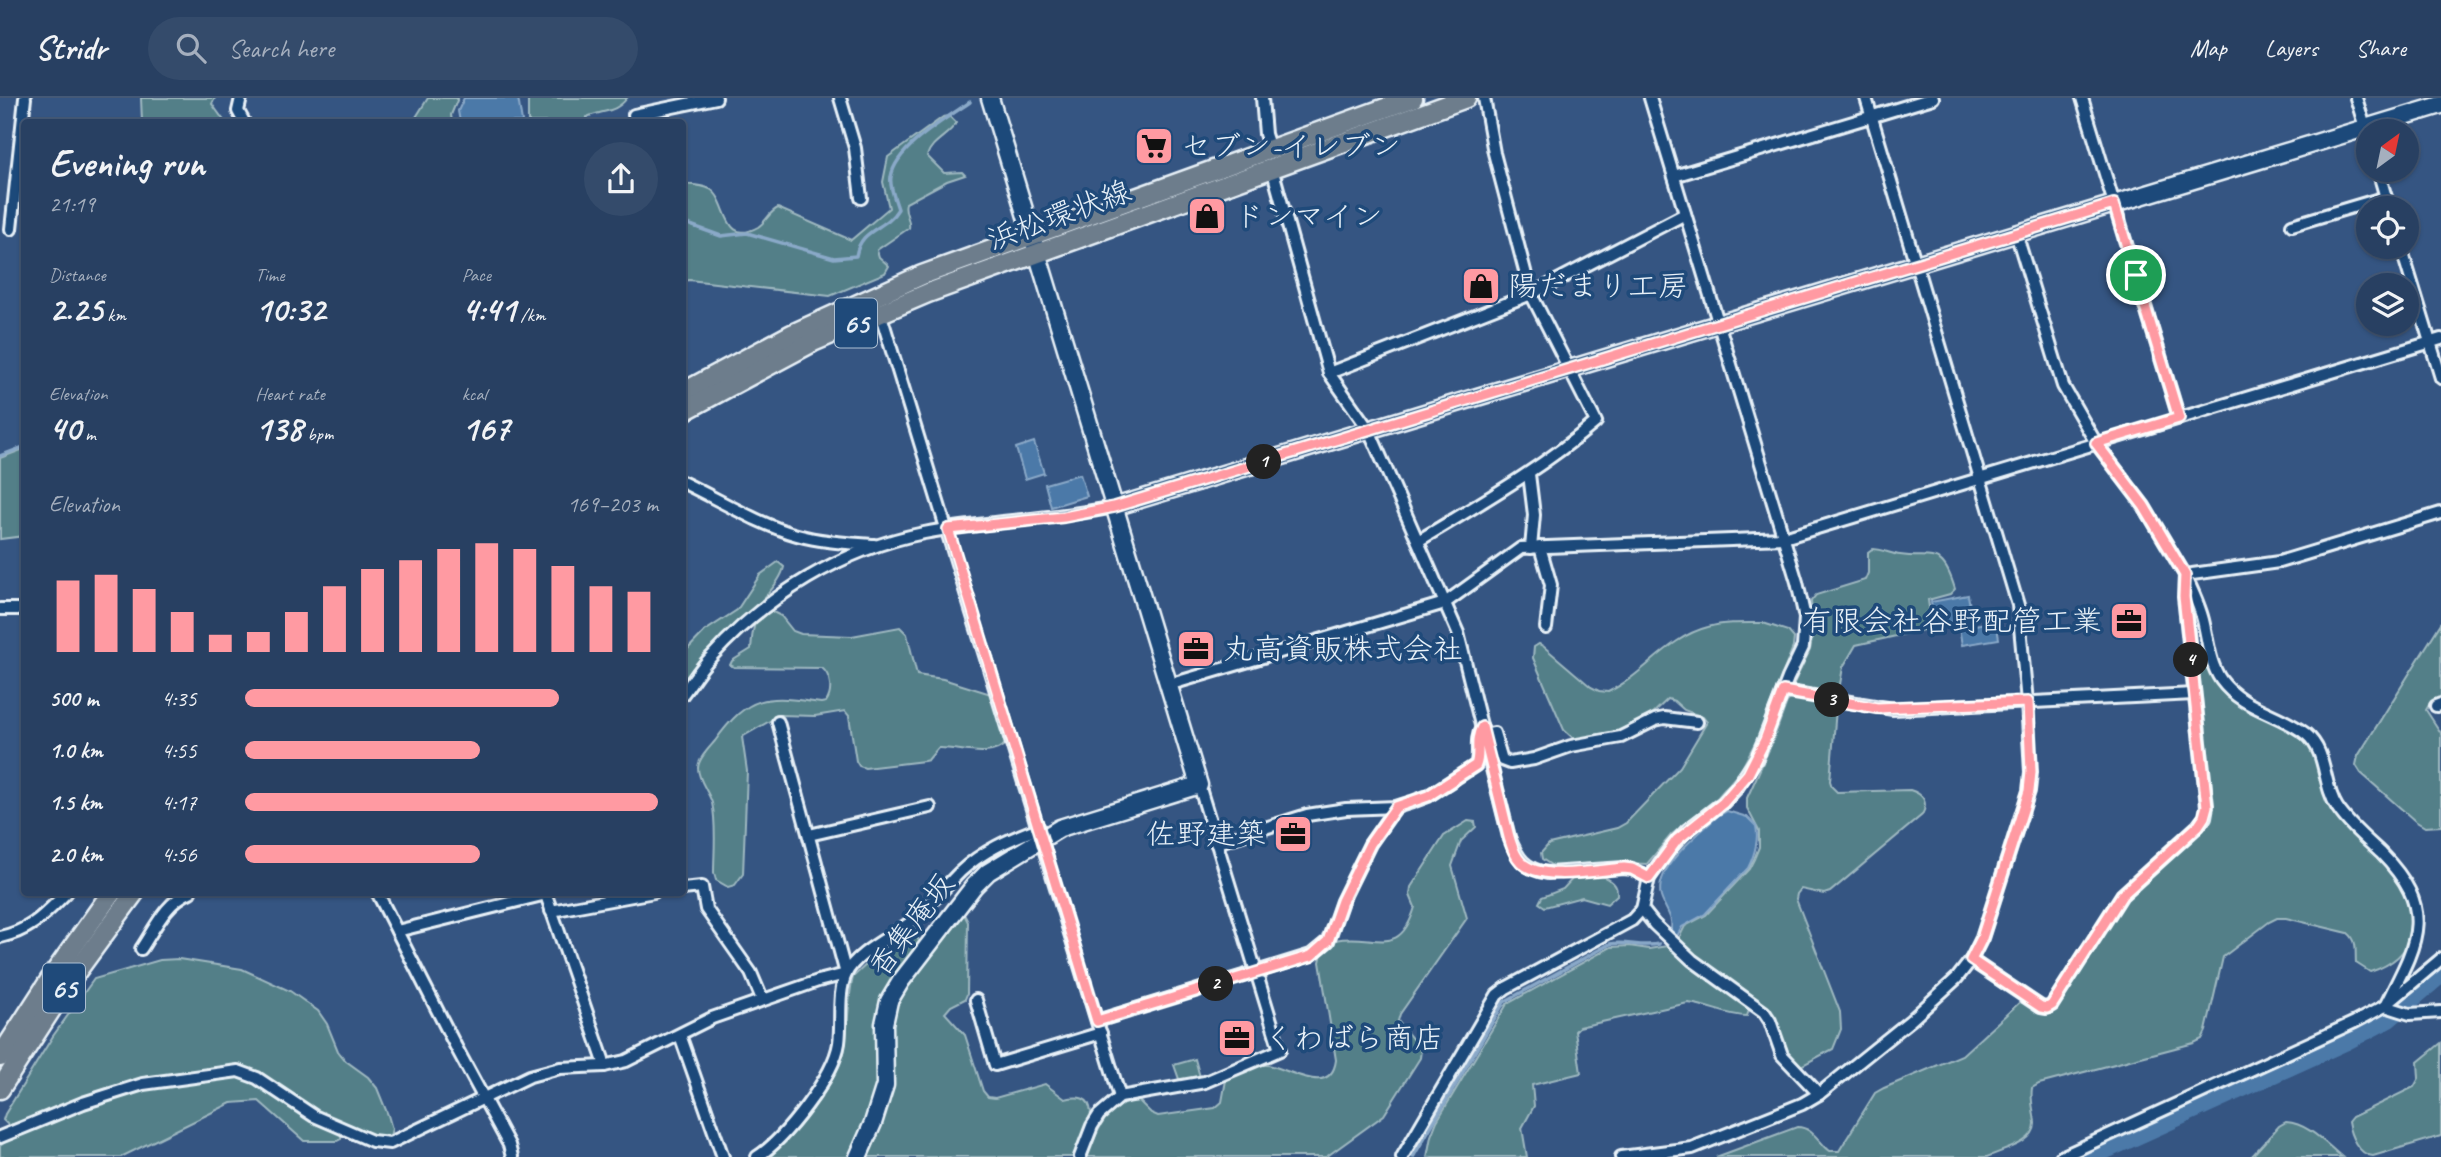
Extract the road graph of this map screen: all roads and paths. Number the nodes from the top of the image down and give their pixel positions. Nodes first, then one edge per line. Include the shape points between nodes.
1 (25, 98) edge
2 (241, 98) edge
3 (716, 98) edge
4 (840, 98) edge
5 (990, 98) edge
6 (1262, 98) edge
7 (1413, 98) edge
8 (1466, 98) edge
9 (1484, 98) edge
10 (1650, 98) edge
11 (1866, 98) edge
12 (1933, 98) edge
13 (2082, 98) edge
14 (2356, 98) edge
15 (2441, 105) edge
16 (634, 115) dead end
17 (1872, 117) junction
18 (23, 119) edge
19 (242, 119) edge
20 (2362, 119) edge
21 (2402, 119) edge
22 (21, 135) edge
23 (2356, 135) edge
24 (1270, 149) junction
25 (1272, 168) junction
26 (1674, 176) junction
27 (861, 198) dead end
28 (2114, 204) junction
29 (2356, 210) edge
30 (1685, 214) junction
31 (2292, 225) dead end
32 (11, 229) dead end
33 (2016, 233) junction
34 (1031, 235) junction
35 (1037, 253) junction
36 (2405, 259) edge
37 (1916, 264) junction
38 (1531, 294) junction
39 (880, 312) junction
40 (1719, 324) junction
41 (2436, 341) edge
42 (1569, 369) junction
43 (1329, 373) junction
44 (2441, 378) edge
45 (686, 391) edge
46 (686, 410) edge
47 (2179, 418) junction
48 (1369, 430) junction
49 (2096, 443) junction
50 (1529, 474) junction
51 (1980, 478) junction
52 (686, 484) edge
53 (1114, 507) junction
54 (2441, 513) edge
55 (948, 529) junction
56 (1784, 538) junction
57 (1418, 541) junction
58 (877, 546) junction
59 (1535, 547) junction
60 (2185, 575) junction
61 (1445, 603) junction
62 (0, 609) edge
63 (21, 609) edge
64 (1546, 628) dead end
65 (1168, 685) junction
66 (686, 690) edge
67 (1783, 691) junction
68 (2194, 694) junction
69 (2028, 702) junction
70 (778, 722) dead end
71 (1697, 722) dead end
72 (1483, 731) junction
73 (1199, 785) junction
74 (930, 807) dead end
75 (1396, 807) junction
76 (1040, 833) junction
77 (809, 835) junction
78 (1216, 843) junction
79 (1649, 878) junction
80 (686, 889) edge
81 (62, 896) edge
82 (110, 896) edge
83 (132, 896) edge
84 (181, 896) edge
85 (379, 896) edge
86 (533, 896) edge
87 (546, 896) edge
88 (632, 896) edge
89 (1642, 909) junction
90 (551, 911) junction
91 (397, 931) junction
92 (0, 937) edge
93 (141, 949) dead end
94 (2441, 959) edge
95 (1971, 960) junction
96 (1256, 972) junction
97 (846, 974) junction
98 (762, 999) junction
99 (976, 1000) dead end
100 (2392, 1009) junction
101 (2441, 1012) edge
102 (1097, 1021) junction
103 (1101, 1033) junction
104 (680, 1035) junction
105 (0, 1058) edge
106 (604, 1066) junction
107 (0, 1089) edge
108 (1819, 1094) junction
109 (1120, 1097) junction
110 (484, 1098) junction
111 (0, 1137) edge
112 (512, 1157) edge
113 (723, 1157) edge
114 (757, 1157) edge
115 (858, 1157) edge
116 (1080, 1157) edge
117 (1402, 1157) edge
118 (1621, 1157) edge
119 (2061, 1157) edge

1 - 18 street
2 - 19 street via 238,111
3 - 16 street
4 - 27 street via 855,148
5 - 34 street
6 - 24 street
7 - 24 main road, 浜松環状線 / 65
8 - 25 main road, 浜松環状線 / 65
9 - 38 street
10 - 26 street
11 - 17 street
12 - 17 street
13 - 28 street
14 - 20 street
15 - 21 street
17 - 26 street
17 - 37 street
22 - 32 street
23 - 28 street
24 - 34 main road, 浜松環状線 / 65
25 - 35 main road, 浜松環状線 / 65
25 - 43 street
26 - 30 street
28 - 33 street
28 - 47 street
29 - 31 street
30 - 38 street
30 - 40 street
33 - 37 street
33 - 49 street via 2063,386
34 - 35 street
34 - 45 main road, 浜松環状線 / 65 via 869,297
35 - 39 main road, 浜松環状線 / 65
35 - 53 street
36 - 41 street
37 - 40 street
37 - 51 street
38 - 42 street
38 - 43 street
39 - 46 main road, 浜松環状線 / 65
39 - 55 street
40 - 42 street
40 - 56 street
41 - 44 street
41 - 47 street
42 - 48 street
42 - 50 street via 1596,422
43 - 48 street
47 - 49 street
48 - 53 street
48 - 57 street
49 - 51 street
49 - 60 street via 2144,506
50 - 57 street
50 - 59 street
51 - 56 street
51 - 69 street via 2018,605
52 - 58 street via 796,535
53 - 55 street
53 - 65 street
54 - 60 street via 2279,562
55 - 58 street
55 - 76 street
56 - 59 street
56 - 67 street via 1803,604 1805,633
57 - 61 street
58 - 66 street via 815,574 762,608 710,657
59 - 61 street via 1521,548
59 - 64 street via 1550,584
60 - 68 street
60 - 100 street via 2220,679 2242,701 2308,736 2322,758 2336,806 2408,887 2416,912 2416,938
61 - 65 street
61 - 72 street via 1458,633
62 - 63 street
65 - 73 street
67 - 69 street via 1877,708
67 - 79 street via 1748,774 1723,803 1677,840
68 - 69 street
68 - 95 street via 2207,806 2204,817 2122,895 2052,1005 2041,1007
69 - 95 street via 2029,791
70 - 77 street
71 - 72 street via 1664,718 1621,737 1510,763 1499,756 1494,733
72 - 75 street via 1476,742 1476,765 1428,796
72 - 79 street via 1509,837 1521,862 1548,873 1624,868
73 - 76 street, 香集庵坂
73 - 78 street
74 - 77 street
75 - 78 street via 1307,815
75 - 96 street via 1370,844 1328,941 1311,956
76 - 97 street via 997,846 979,857 911,922 883,939
76 - 102 street
76 - 115 street, 香集庵坂 via 974,886 894,990 884,1024 882,1098
77 - 97 street
78 - 96 street
79 - 89 street
80 - 98 street via 702,887 706,909 746,966
81 - 92 street via 34,925
82 - 105 main road, 65
83 - 107 main road, 65 via 61,993
84 - 93 street
85 - 91 street
86 - 91 street
87 - 90 street
88 - 90 street
89 - 108 street via 1698,966 1764,1012 1782,1055
89 - 117 street via 1619,928 1497,995
90 - 106 street
91 - 110 street
94 - 100 street
95 - 108 street via 1911,1020
96 - 102 street
96 - 109 street via 1280,1050 1205,1082
97 - 98 street
97 - 114 street via 832,1066 786,1131
98 - 104 street
99 - 103 street via 995,1065
100 - 101 street
100 - 119 street
102 - 103 street
103 - 109 street
104 - 106 street via 626,1061
104 - 113 street
106 - 110 street via 561,1068 530,1076
108 - 118 street via 1692,1148
109 - 116 street via 1099,1115
110 - 111 street via 381,1144 314,1116 257,1077 227,1071 113,1092
110 - 112 street

